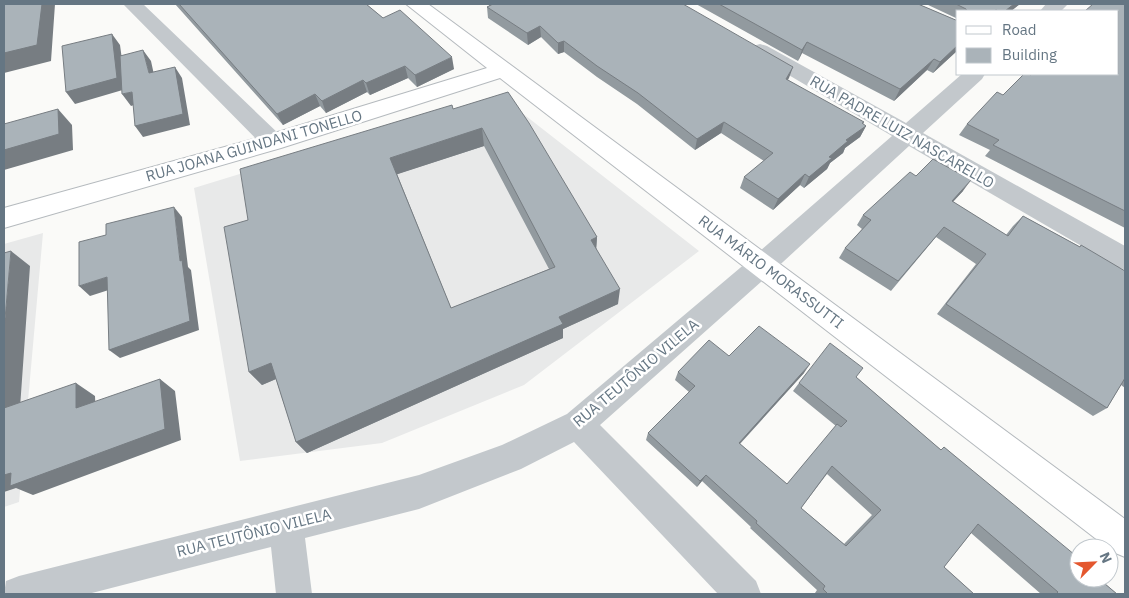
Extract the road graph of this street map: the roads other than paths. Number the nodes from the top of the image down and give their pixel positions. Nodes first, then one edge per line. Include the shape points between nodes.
1 (132, 4) edge
2 (416, 4) edge
3 (738, 38) edge
4 (503, 70) junction
5 (974, 75) edge
6 (906, 135) junction
7 (272, 142) junction
8 (4, 218) edge
9 (1125, 259) edge
10 (762, 265) junction
11 (578, 424) junction
12 (286, 525) junction
13 (1125, 540) edge
14 (19, 594) edge
15 (294, 594) edge
16 (743, 594) edge

1 - 7 street
2 - 4 main road, RUA MÁRIO MORASSUTTI
3 - 6 street, RUA PADRE LUIZ NASCARELLO
4 - 7 main road, RUA JOANA GUINDANI TONELLO
4 - 10 main road, RUA MÁRIO MORASSUTTI
5 - 6 street, RUA TEUTÔNIO VILELA
6 - 9 street, RUA PADRE LUIZ NASCARELLO
6 - 10 street, RUA TEUTÔNIO VILELA
7 - 8 main road, RUA JOANA GUINDANI TONELLO
10 - 11 street, RUA TEUTÔNIO VILELA
10 - 13 main road, RUA MÁRIO MORASSUTTI
11 - 12 street, RUA TEUTÔNIO VILELA via 510,458 419,492
11 - 16 street
12 - 14 street, RUA TEUTÔNIO VILELA
12 - 15 street

